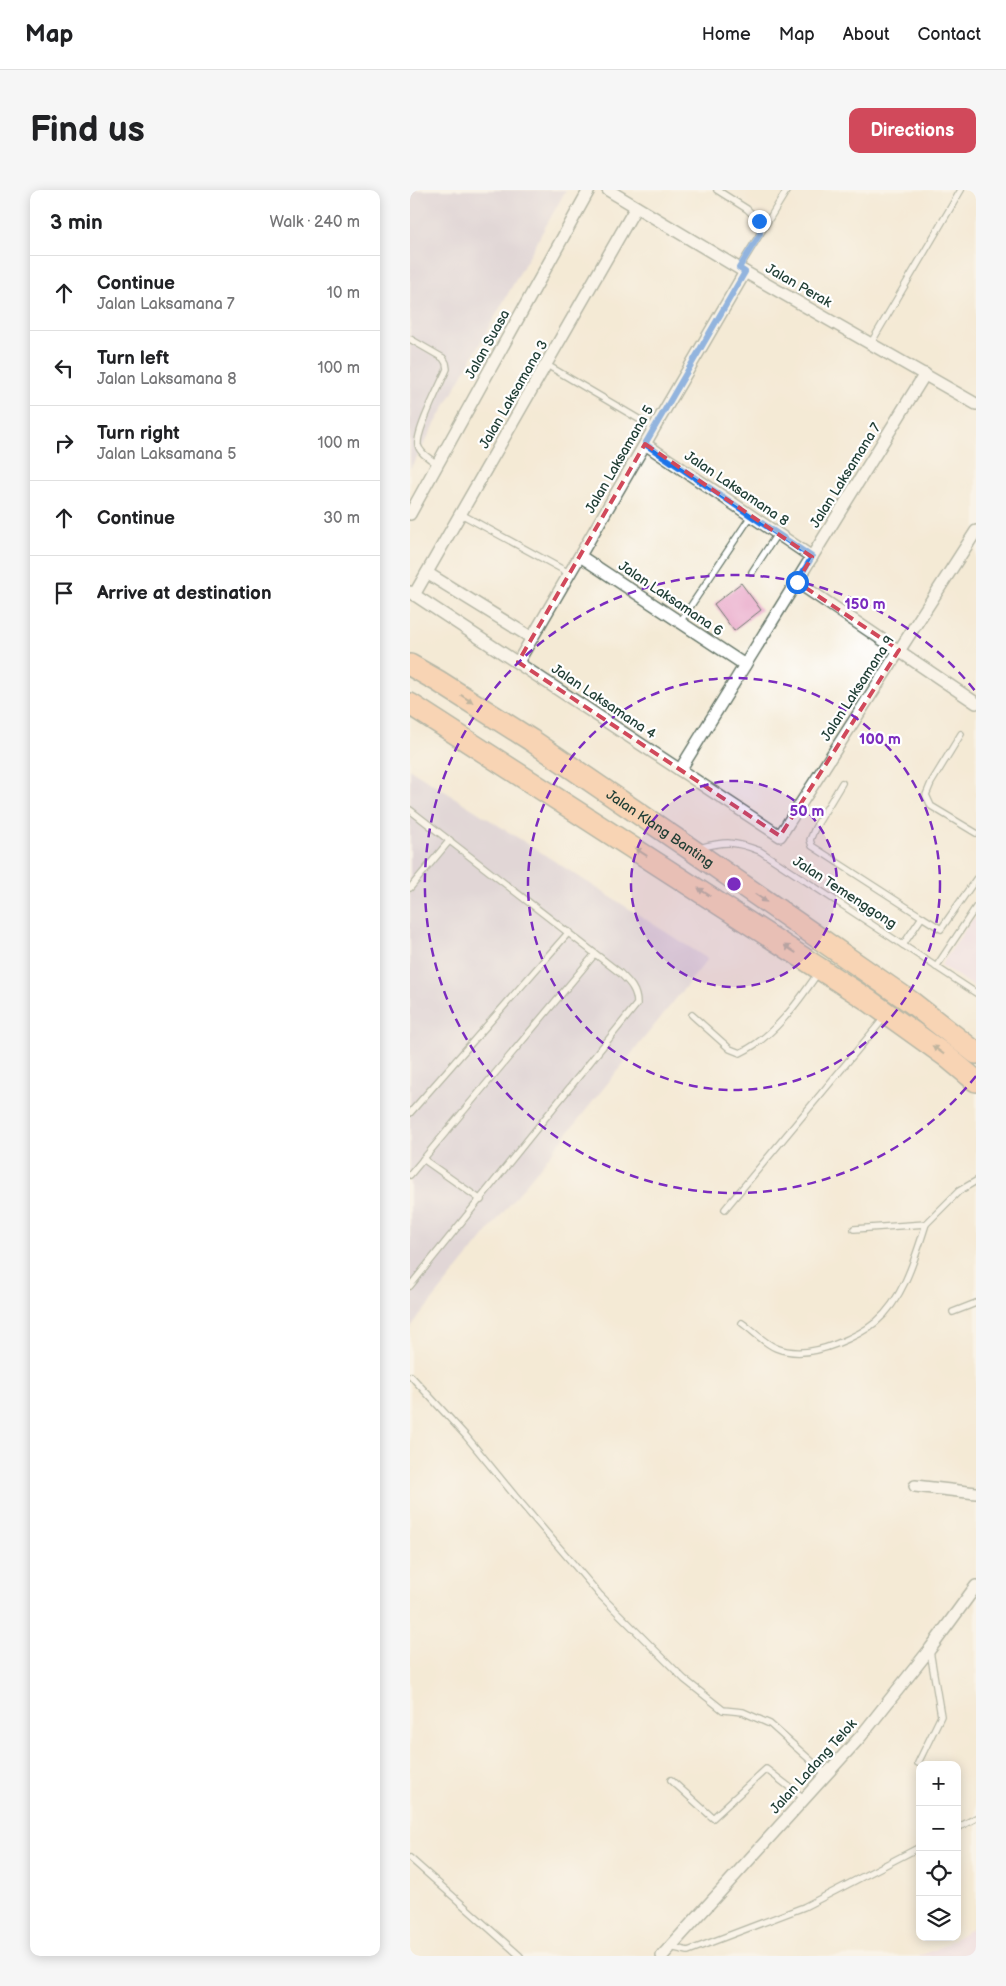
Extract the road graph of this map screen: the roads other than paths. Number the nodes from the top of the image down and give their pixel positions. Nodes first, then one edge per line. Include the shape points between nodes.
1 (589, 190) edge
2 (717, 190) edge
3 (787, 190) edge
4 (961, 190) edge
5 (610, 191) edge
6 (636, 207) junction
7 (760, 234) junction
8 (742, 270) junction
9 (410, 339) edge
10 (871, 343) junction
11 (547, 364) junction
12 (925, 374) junction
13 (976, 404) edge
14 (654, 428) junction
15 (645, 444) junction
16 (437, 464) junction
17 (410, 512) edge
18 (461, 514) junction
19 (751, 516) junction
20 (976, 531) edge
21 (777, 534) junction
22 (580, 556) junction
23 (812, 557) junction
24 (752, 572) dead end
25 (427, 573) junction
26 (570, 573) junction
27 (797, 582) junction
28 (412, 594) edge
29 (680, 622) junction
30 (532, 638) junction
31 (899, 650) junction
32 (410, 660) edge
33 (518, 662) junction
34 (745, 665) junction
35 (410, 666) edge
36 (438, 681) junction
37 (976, 703) edge
38 (410, 704) edge
39 (961, 734) dead end
40 (680, 770) junction
41 (842, 783) dead end
42 (410, 810) edge
43 (976, 833) edge
44 (780, 836) joint
45 (450, 840) junction
46 (692, 850) junction
47 (976, 879) edge
48 (410, 888) edge
49 (975, 911) edge
50 (922, 917) junction
51 (569, 932) junction
52 (903, 945) junction
53 (595, 954) junction
54 (936, 967) junction
55 (821, 969) junction
56 (976, 993) edge
57 (888, 1014) junction
58 (692, 1016) dead end
59 (976, 1052) edge
60 (976, 1082) edge
61 (410, 1113) edge
62 (424, 1159) junction
63 (410, 1175) edge
64 (976, 1181) edge
65 (481, 1200) junction
66 (725, 1209) dead end
67 (926, 1224) junction
68 (854, 1229) dead end
69 (410, 1286) edge
70 (976, 1303) edge
71 (953, 1312) dead end
72 (742, 1322) dead end
73 (411, 1376) edge
74 (915, 1486) dead end
75 (976, 1493) edge
76 (976, 1586) edge
77 (930, 1649) junction
78 (919, 1761) edge
79 (827, 1775) junction
80 (671, 1780) dead end
81 (805, 1799) junction
82 (976, 1818) edge
83 (961, 1826) edge
84 (916, 1849) edge
85 (410, 1858) edge
86 (670, 1947) junction
87 (520, 1956) edge
88 (662, 1956) edge

1 - 16 street, Jalan Suasa
2 - 7 lane via 747,209 759,221
3 - 7 lane
4 - 10 lane
5 - 6 street, Jalan Perak
6 - 8 street, Jalan Perak
6 - 11 street, Jalan Laksamana 3
7 - 8 lane
8 - 10 street, Jalan Perak
8 - 14 street, Jalan Laksamana 5
9 - 16 lane via 446,363 447,370 418,434 418,447
10 - 12 street, Jalan Perak
11 - 14 lane
11 - 18 street, Jalan Laksamana 3
12 - 13 street, Jalan Perak
12 - 23 street, Jalan Laksamana 7
14 - 15 street, Jalan Laksamana 5
15 - 19 street, Jalan Laksamana 8
15 - 22 street, Jalan Laksamana 5
16 - 17 street, Jalan Suasa
18 - 25 street, Jalan Laksamana 3
18 - 26 lane
19 - 21 street, Jalan Laksamana 8
19 - 29 lane
20 - 31 street, Jalan Laksamana 9
21 - 23 street, Jalan Laksamana 8
21 - 24 lane
22 - 26 street, Jalan Laksamana 5
22 - 29 street, Jalan Laksamana 6
23 - 27 street, Jalan Laksamana 7
25 - 28 street, Jalan Laksamana 3
25 - 30 street
26 - 30 street, Jalan Laksamana 5
27 - 31 street
27 - 34 street, Jalan Laksamana 7
28 - 33 street, Jalan Laksamana 4
29 - 34 street, Jalan Laksamana 6
30 - 33 street, Jalan Laksamana 5
31 - 37 street
31 - 44 street, Jalan Laksamana 9
32 - 36 highway
33 - 40 street, Jalan Laksamana 4
34 - 40 street, Jalan Laksamana 7
35 - 36 highway, Jalan Klang Banting
36 -> 46 highway, Jalan Klang Banting
55 -> 38 highway, Jalan Klang Banting
39 - 43 lane via 926,795 931,806
40 - 44 street, Jalan Laksamana 4
41 - 50 lane via 814,828 810,840 812,846
42 - 45 lane
45 - 48 lane
45 - 51 lane
46 - 52 lane, Jalan Temenggong via 737,842 760,851
46 -> 59 highway, Jalan Klang Banting via 911,1002
47 - 50 lane via 941,929
49 - 54 lane
50 - 52 lane
51 - 53 lane
51 - 61 lane
52 - 54 lane, Jalan Temenggong
53 - 62 lane
53 - 65 lane via 632,984 637,1004
54 - 56 lane, Jalan Temenggong
55 - 57 highway, Jalan Klang Banting
55 - 58 lane via 784,1018 752,1048 740,1053 730,1049
60 -> 57 highway, Jalan Klang Banting
57 - 66 lane
62 - 63 lane
62 - 65 lane
64 - 67 lane via 959,1191
65 - 69 lane
67 - 68 lane
67 - 72 lane via 910,1272 895,1299 876,1322 852,1337 822,1350 800,1353 775,1347
70 - 71 lane
73 - 79 lane via 600,1595 684,1679 724,1710 743,1712 770,1724
74 - 75 street
76 - 77 street, Jalan Ladang Telok
77 - 78 lane via 941,1716
77 - 79 street, Jalan Ladang Telok
79 - 81 street, Jalan Ladang Telok
80 - 81 lane via 713,1818 766,1769
81 - 86 street, Jalan Ladang Telok
82 - 83 lane
84 - 86 lane via 804,1907 688,1951
85 - 87 lane
86 - 88 street, Jalan Ladang Telok

